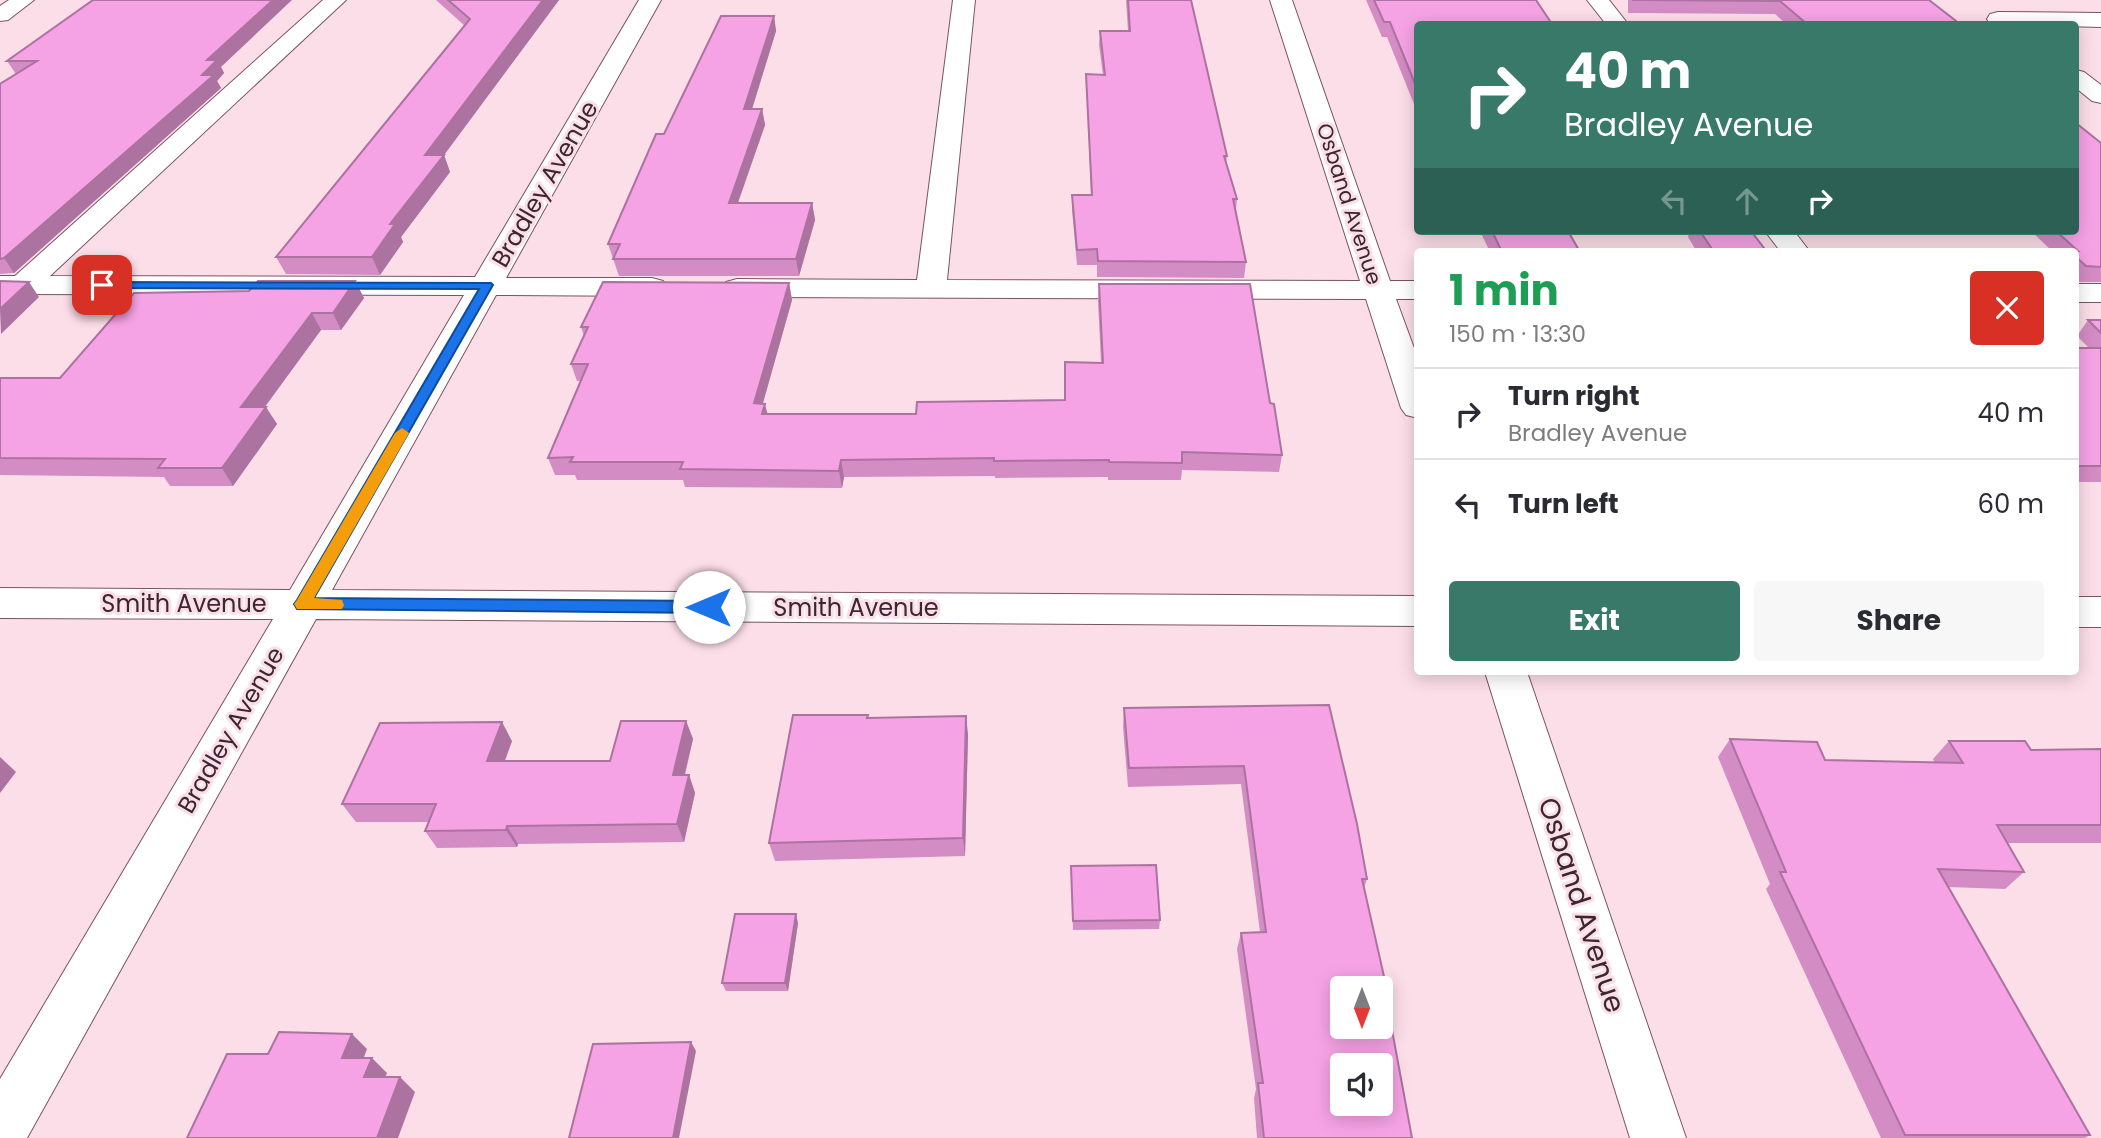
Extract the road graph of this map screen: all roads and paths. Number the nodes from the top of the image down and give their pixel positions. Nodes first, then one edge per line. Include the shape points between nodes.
1 (23, 0) edge
2 (335, 0) edge
3 (650, 0) edge
4 (964, 0) edge
5 (1281, 0) edge
6 (1598, 0) edge
7 (0, 15) edge
8 (1994, 17) edge
9 (2101, 20) edge
10 (1615, 21) edge
11 (2079, 79) edge
12 (2101, 96) edge
13 (12, 285) edge
14 (487, 285) junction
15 (931, 290) junction
16 (1378, 290) junction
17 (1414, 290) edge
18 (2079, 293) edge
19 (2101, 293) edge
20 (1414, 396) edge
21 (0, 604) edge
22 (303, 604) junction
23 (1414, 611) edge
24 (2079, 612) edge
25 (2101, 612) edge
26 (1507, 675) edge
27 (0, 1132) edge
28 (1658, 1138) edge

1 - 7 street
2 - 13 street
3 - 14 street, Bradley Avenue
4 - 15 street
5 - 16 street, Osband Avenue
6 - 10 street
8 - 9 street
11 - 12 street
13 - 14 street
14 - 15 street
14 - 22 street, Bradley Avenue
15 - 16 street
16 - 17 street
16 - 20 street, Osband Avenue
18 - 19 street
21 - 22 street, Smith Avenue
22 - 23 street, Smith Avenue
22 - 27 street, Bradley Avenue
24 - 25 street
26 - 28 street, Osband Avenue

